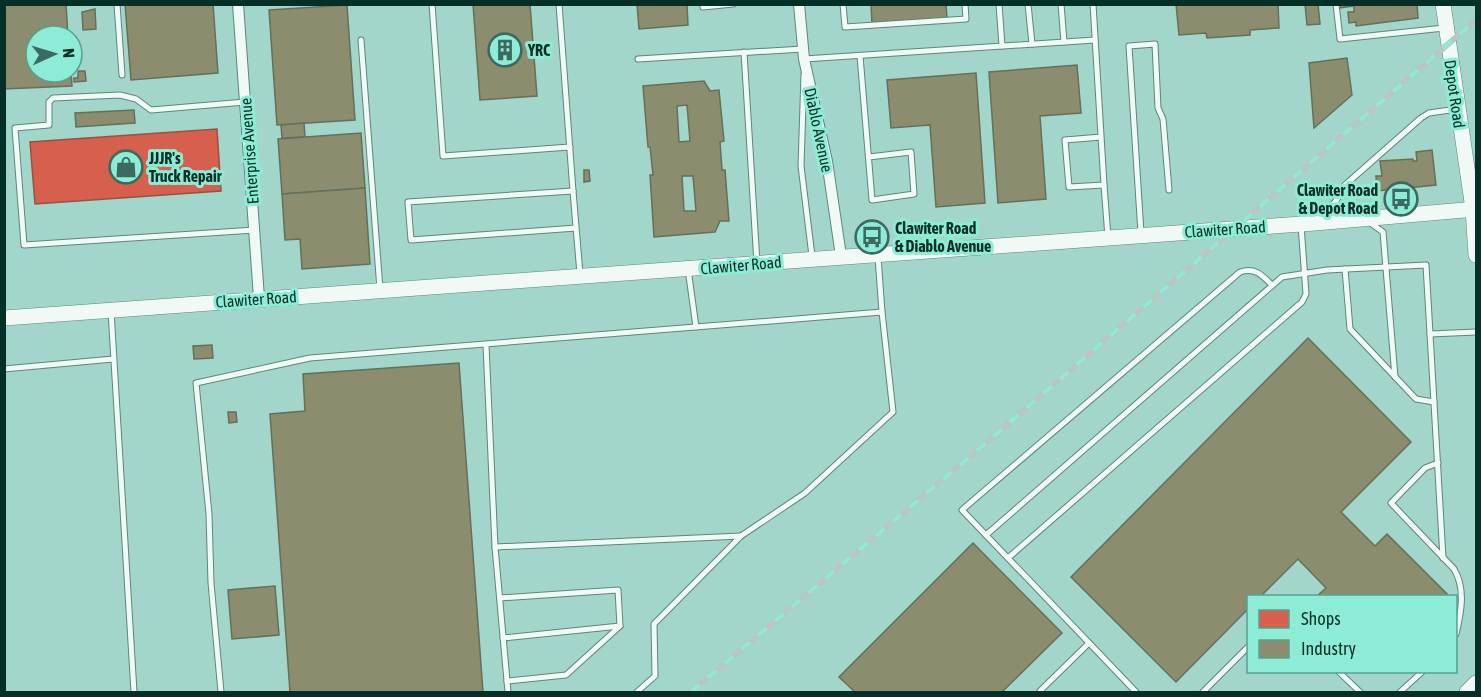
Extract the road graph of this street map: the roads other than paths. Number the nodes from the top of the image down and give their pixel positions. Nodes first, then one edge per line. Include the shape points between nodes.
1 (117, 4) edge
2 (238, 4) edge
3 (432, 4) edge
4 (559, 4) edge
5 (703, 4) edge
6 (733, 4) edge
7 (800, 4) edge
8 (843, 4) edge
9 (965, 4) edge
10 (999, 4) edge
11 (1028, 4) edge
12 (1062, 4) edge
13 (1093, 4) edge
14 (1336, 4) edge
15 (1443, 4) edge
16 (1446, 28) junction
17 (361, 40) dead end
18 (1095, 40) junction
19 (1064, 42) junction
20 (1032, 44) junction
21 (1002, 46) junction
22 (744, 52) junction
23 (803, 54) junction
24 (860, 56) junction
25 (638, 59) dead end
26 (122, 75) dead end
27 (246, 102) junction
28 (1458, 109) junction
29 (1101, 137) junction
30 (570, 147) junction
31 (868, 158) junction
32 (1104, 185) junction
33 (1169, 190) dead end
34 (573, 191) junction
35 (1475, 209) edge
36 (1365, 219) junction
37 (1308, 223) junction
38 (576, 228) junction
39 (255, 230) junction
40 (1141, 235) junction
41 (1108, 237) junction
42 (878, 253) junction
43 (1476, 255) edge
44 (841, 256) junction
45 (812, 258) junction
46 (757, 263) junction
47 (1386, 267) junction
48 (688, 269) junction
49 (1346, 269) junction
50 (1305, 273) junction
51 (580, 276) junction
52 (1272, 285) junction
53 (381, 291) junction
54 (259, 298) junction
55 (111, 311) junction
56 (882, 312) junction
57 (4, 318) edge
58 (696, 327) junction
59 (1476, 332) edge
60 (1430, 334) junction
61 (486, 345) junction
62 (113, 359) junction
63 (4, 369) edge
64 (1395, 377) junction
65 (1434, 402) junction
66 (1438, 463) junction
67 (986, 535) junction
68 (741, 536) junction
69 (495, 547) junction
70 (1008, 558) junction
71 (1443, 558) junction
72 (500, 598) junction
73 (1459, 612) edge
74 (620, 626) junction
75 (503, 638) junction
76 (1089, 643) junction
77 (1247, 648) edge
78 (1340, 673) edge
79 (1421, 673) edge
80 (507, 681) junction
81 (1476, 683) edge
82 (1040, 691) dead end
83 (134, 693) edge
84 (221, 693) edge
85 (508, 693) edge
86 (637, 693) edge
87 (1136, 693) edge
88 (1203, 693) edge
89 (1360, 693) edge
90 (1400, 693) edge
91 (1467, 693) edge

1 - 26 lane
2 - 27 street, Enterprise Avenue
3 - 30 lane via 443,156
4 - 30 lane
5 - 6 lane
7 - 23 street, Diablo Avenue
8 - 9 lane via 845,27 966,19
10 - 21 lane
11 - 20 lane
12 - 19 lane
13 - 18 lane
14 - 16 lane via 1340,39
15 - 16 street, Depot Road
16 - 28 street, Depot Road
17 - 53 lane
18 - 19 lane
18 - 29 lane
19 - 20 lane
20 - 21 lane
21 - 24 lane
22 - 23 lane
22 - 25 lane
22 - 46 lane
23 - 24 lane
23 - 44 street, Diablo Avenue via 827,161
23 - 45 lane via 801,166
24 - 31 lane
27 - 39 street, Enterprise Avenue
27 - 39 lane via 151,110 136,99 120,95 53,98 48,102 50,125 15,128 24,245
28 - 35 street, Depot Road
28 - 37 lane via 1421,118
29 - 32 lane
29 - 32 lane via 1065,140 1069,187
30 - 34 lane
31 - 31 lane via 872,200 914,194 910,152
32 - 41 lane
33 - 40 lane via 1163,119 1158,108 1155,44 1129,46
34 - 38 lane
34 - 38 lane via 408,202 411,240
35 - 36 street, Clawiter Road
35 - 43 street, Depot Road
36 - 37 street, Clawiter Road
36 - 47 lane via 1383,232
37 - 40 street, Clawiter Road
37 - 50 lane
38 - 51 lane
39 - 54 street, Enterprise Avenue
40 - 41 street, Clawiter Road
41 - 42 street, Clawiter Road
42 - 44 street, Clawiter Road
42 - 56 lane
44 - 45 street, Clawiter Road
45 - 46 street, Clawiter Road
46 - 48 street, Clawiter Road
47 - 49 lane
47 - 60 lane via 1426,265
47 - 64 lane
48 - 51 street, Clawiter Road
48 - 58 lane
49 - 50 lane
49 - 64 lane via 1350,329
50 - 52 lane via 1286,275
50 - 70 lane via 1306,294 1296,308
51 - 53 street, Clawiter Road
52 - 67 lane
52 - 67 lane via 1258,272 1240,272 962,510
53 - 54 street, Clawiter Road
54 - 55 street, Clawiter Road
55 - 57 street, Clawiter Road
55 - 62 lane
56 - 58 lane
56 - 68 lane via 894,412 805,494
58 - 61 lane
59 - 60 lane
60 - 65 lane
61 - 69 lane
61 - 84 lane via 310,358 196,383
62 - 63 lane
62 - 83 lane
64 - 65 lane via 1416,399
65 - 66 lane
66 - 71 lane
66 - 71 lane via 1425,468 1391,503
67 - 70 lane
68 - 69 lane
68 - 86 lane via 654,624 655,676
69 - 72 lane
70 - 76 lane
71 - 73 lane via 1459,577
72 - 74 lane via 618,590
72 - 75 lane
74 - 75 lane
74 - 80 lane via 566,675
75 - 80 lane
76 - 82 lane
76 - 87 lane
77 - 88 lane
78 - 89 lane
79 - 90 lane
80 - 85 lane
81 - 91 street

